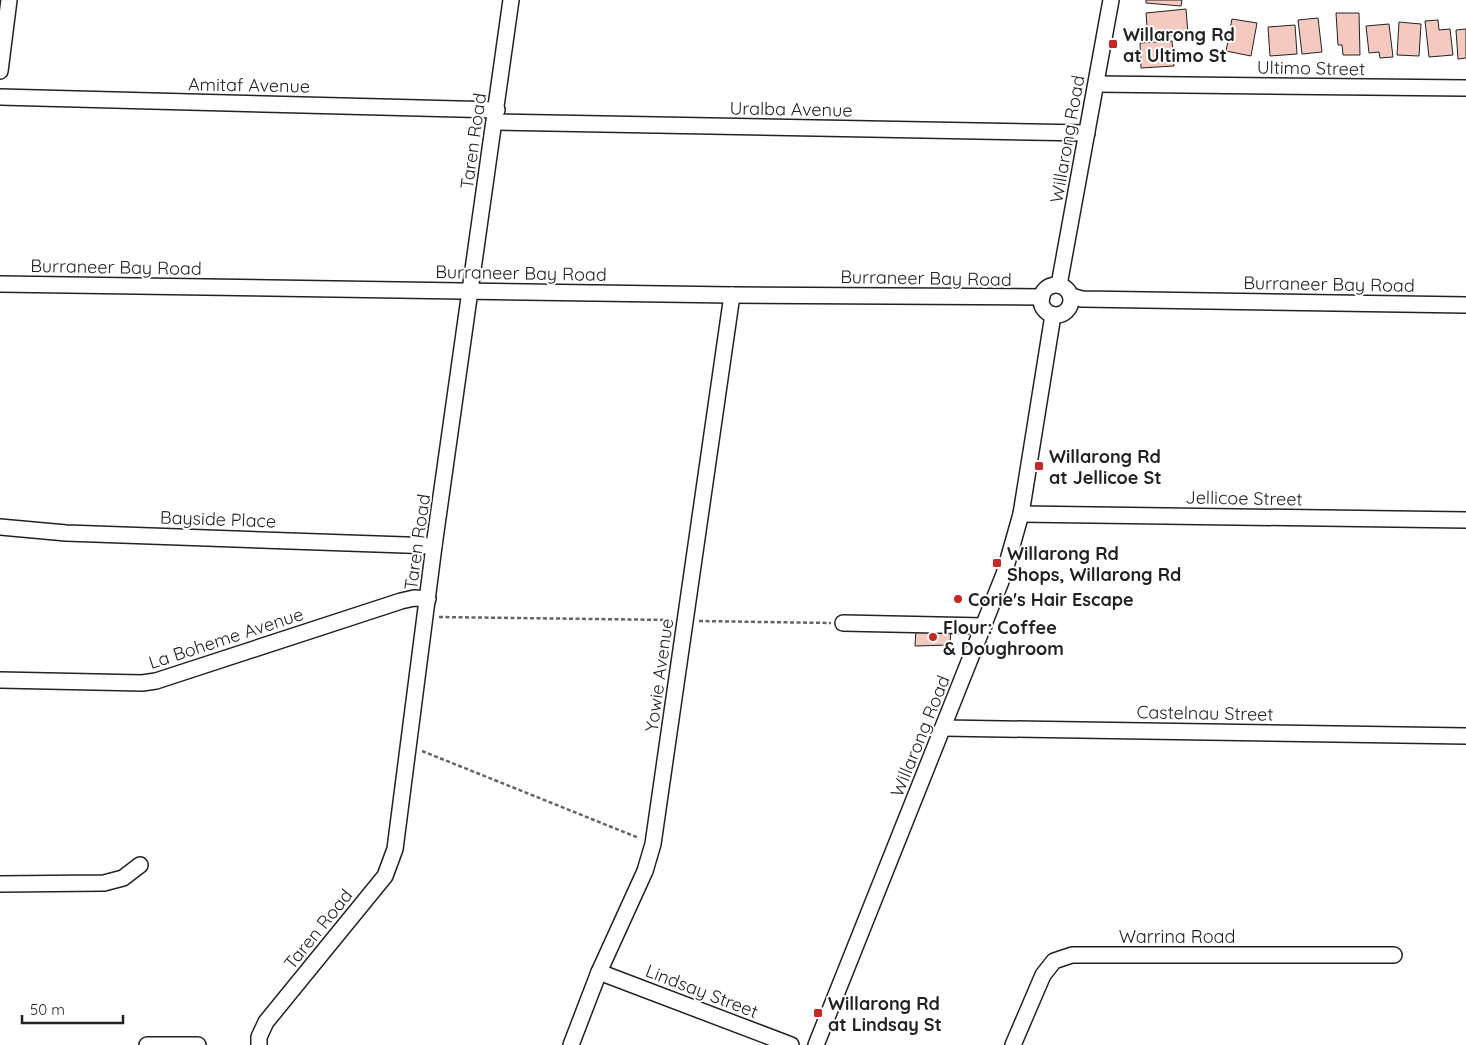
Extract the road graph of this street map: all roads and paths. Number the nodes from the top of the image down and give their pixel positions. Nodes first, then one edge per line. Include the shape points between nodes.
1 (9, 0) edge
2 (511, 0) edge
3 (1111, 0) edge
4 (0, 71) edge
5 (1096, 84) junction
6 (1466, 88) edge
7 (0, 97) edge
8 (496, 116) junction
9 (1087, 133) junction
10 (0, 284) edge
11 (1059, 285) junction
12 (471, 291) junction
13 (732, 295) junction
14 (1042, 296) junction
15 (1071, 296) junction
16 (1466, 305) edge
17 (1053, 315) junction
18 (1021, 514) junction
19 (1466, 520) edge
20 (4, 530) edge
21 (434, 546) junction
22 (428, 599) junction
23 (426, 617) junction
24 (686, 620) junction
25 (843, 623) joint
26 (984, 626) junction
27 (0, 680) edge
28 (943, 728) junction
29 (1466, 736) edge
30 (409, 746) junction
31 (654, 844) junction
32 (140, 865) dead end
33 (0, 884) edge
34 (1394, 955) dead end
35 (599, 972) junction
36 (147, 1045) edge
37 (198, 1045) edge
38 (259, 1045) edge
39 (571, 1045) edge
40 (791, 1045) edge
41 (816, 1045) edge
42 (1013, 1045) edge

1 - 4 street
2 - 8 street, Taren Road
3 - 5 street, Willarong Road
5 - 6 street, Ultimo Street
5 - 9 street, Willarong Road
7 - 8 street, Amitaf Avenue
8 - 9 street, Uralba Avenue
8 - 12 street, Taren Road
9 - 11 street, Willarong Road
10 - 12 street, Burraneer Bay Road
11 - 14 street via 1048,288
11 - 15 street
12 - 13 street, Burraneer Bay Road
12 - 21 street, Taren Road
13 - 14 street, Burraneer Bay Road
13 - 24 street, Yowie Avenue
14 - 17 street via 1044,309
15 - 16 street, Burraneer Bay Road via 1082,299
15 - 17 street via 1067,311
17 - 18 street, Willarong Road
18 - 19 street, Jellicoe Street
18 - 26 street, Willarong Road via 1004,574
20 - 21 street, Bayside Place
21 - 22 street, Taren Road
22 - 23 street, Taren Road
22 - 27 street, La Boheme Avenue via 401,601 156,681
23 - 24 path
23 - 30 street, Taren Road
24 - 25 path
24 - 31 street, Yowie Avenue
25 - 26 street
26 - 28 street, Willarong Road
28 - 29 street, Castelnau Street
28 - 41 street, Willarong Road
30 - 31 path
30 - 38 street, Taren Road via 395,849 385,876 266,1022
31 - 35 street, Yowie Avenue
32 - 33 street via 123,878 104,883
34 - 42 street, Warrina Road via 1072,955 1054,961 1043,975
35 - 39 street, Yowie Avenue
35 - 40 street, Lindsay Street
36 - 37 street

